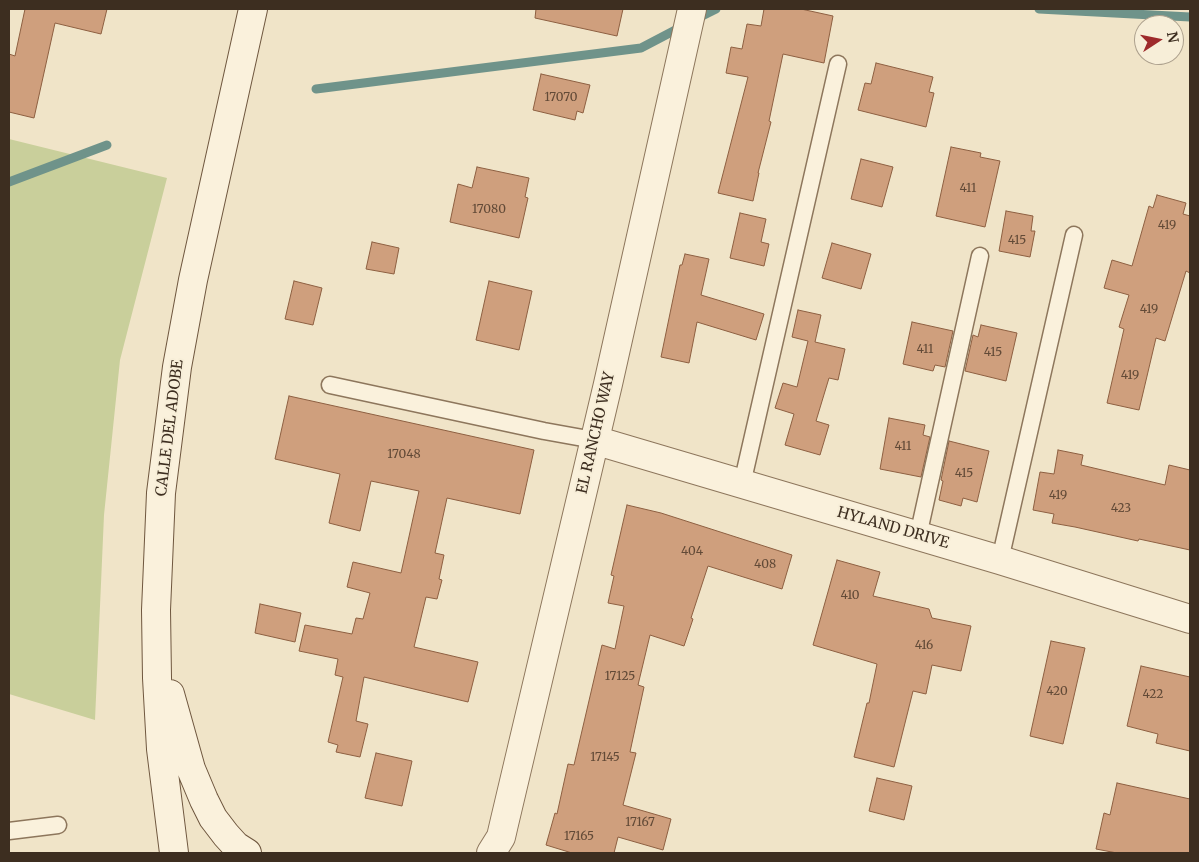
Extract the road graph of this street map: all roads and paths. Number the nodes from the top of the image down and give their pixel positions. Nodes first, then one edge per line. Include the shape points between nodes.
1 (253, 9) edge
2 (692, 9) edge
3 (838, 64) dead end
4 (1074, 236) dead end
5 (980, 256) dead end
6 (330, 385) dead end
7 (594, 440) junction
8 (742, 484) junction
9 (918, 536) junction
10 (1000, 560) junction
11 (156, 610) junction
12 (1190, 619) edge
13 (58, 826) dead end
14 (9, 831) edge
15 (174, 853) edge
16 (247, 853) edge
17 (491, 853) edge

1 - 11 street, CALLE DEL ADOBE via 177,367 161,493
2 - 7 street, EL RANCHO WAY
3 - 8 lane
4 - 10 lane
5 - 9 lane
6 - 7 lane
7 - 8 street, HYLAND DRIVE
7 - 17 street, EL RANCHO WAY via 501,837
8 - 9 street, HYLAND DRIVE
9 - 10 street, HYLAND DRIVE
10 - 12 street, HYLAND DRIVE
11 - 15 street, CALLE DEL ADOBE via 161,748
11 - 16 street via 171,696 191,769 213,818 236,846
13 - 14 lane

